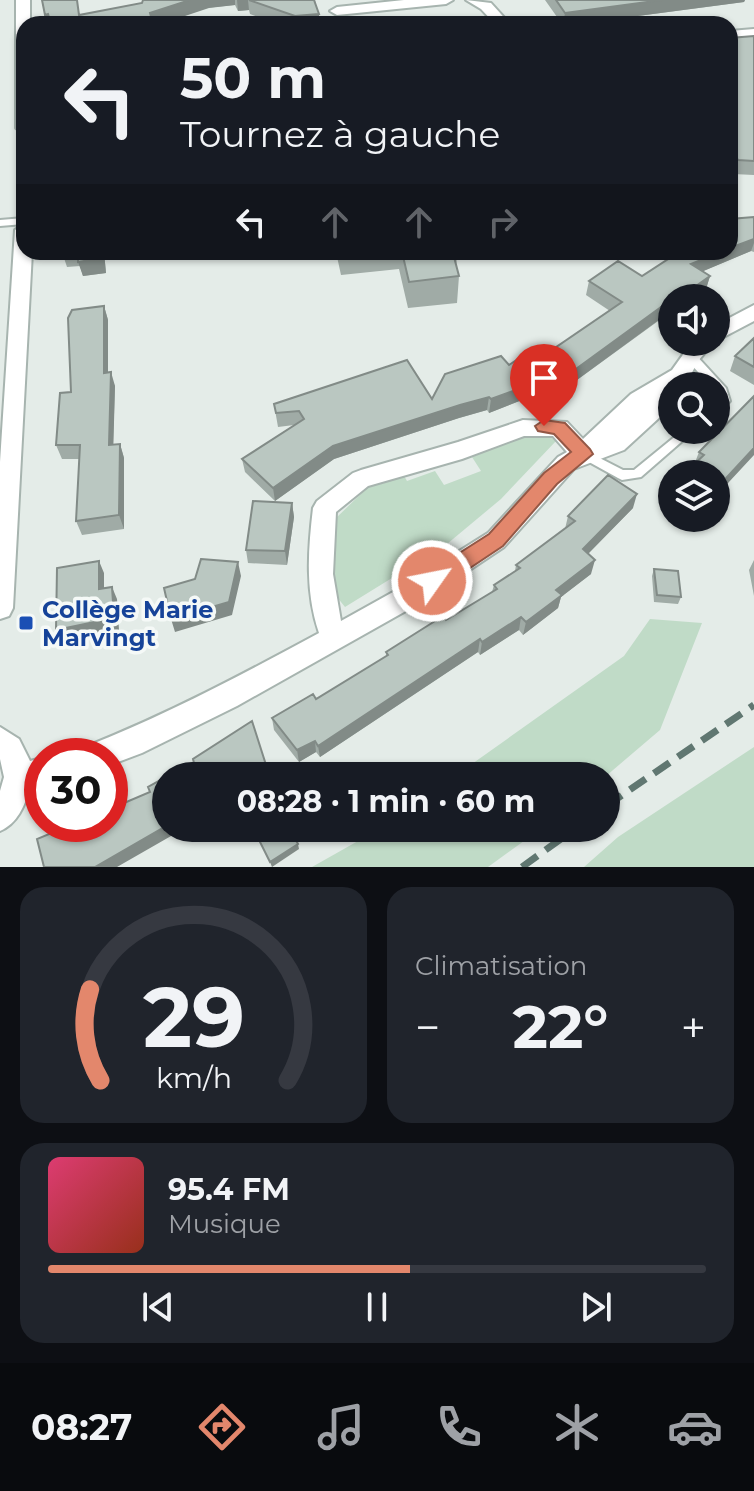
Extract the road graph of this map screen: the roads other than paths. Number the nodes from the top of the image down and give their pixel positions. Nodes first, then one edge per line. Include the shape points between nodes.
1 (446, 0) edge
2 (473, 0) edge
3 (337, 12) edge
4 (495, 16) edge
5 (22, 260) edge
6 (754, 312) edge
7 (730, 326) edge
8 (658, 402) edge
9 (673, 444) edge
10 (583, 454) junction
11 (5, 504) edge
12 (0, 608) edge
13 (334, 638) junction
14 (0, 740) edge
15 (128, 745) edge
16 (24, 767) edge
17 (24, 783) edge
18 (0, 816) edge

1 - 3 street
2 - 4 street
5 - 11 street
6 - 7 street
8 - 10 street via 616,444
9 - 10 lane via 637,474 622,475
10 - 13 street via 558,471 496,540
10 - 13 street via 559,428 523,428 361,479 325,508 322,594
11 - 12 street
13 - 15 street
14 - 16 street
17 - 18 street

